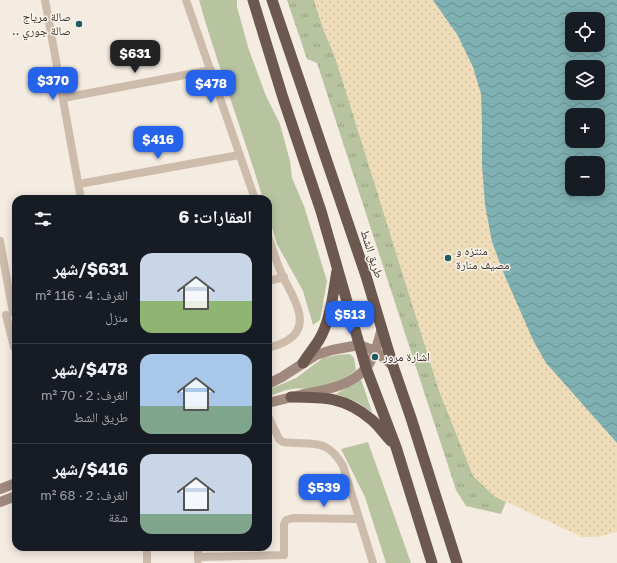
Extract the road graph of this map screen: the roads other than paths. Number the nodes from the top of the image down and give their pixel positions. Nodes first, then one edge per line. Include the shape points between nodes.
1 (45, 0) edge
2 (186, 0) edge
3 (252, 0) edge
4 (272, 0) edge
5 (211, 70) junction
6 (63, 98) junction
7 (239, 155) junction
8 (79, 184) junction
9 (80, 195) edge
10 (254, 195) edge
11 (0, 241) edge
12 (272, 247) edge
13 (338, 266) junction
14 (284, 277) junction
15 (272, 280) edge
16 (12, 283) edge
17 (7, 284) junction
18 (9, 314) edge
19 (382, 328) junction
20 (12, 334) edge
21 (359, 345) junction
22 (272, 347) edge
23 (376, 351) junction
24 (303, 363) junction
25 (393, 366) junction
26 (366, 368) junction
27 (272, 382) edge
28 (291, 397) junction
29 (272, 402) edge
30 (272, 424) edge
31 (396, 447) junction
32 (12, 485) edge
33 (0, 489) edge
34 (12, 498) edge
35 (0, 502) edge
36 (359, 519) junction
37 (147, 551) edge
38 (199, 560) edge
39 (147, 563) edge
40 (373, 563) edge
41 (432, 563) edge
42 (457, 563) edge

1 - 6 street
2 - 5 street
3 - 13 highway
4 - 19 highway, طريق الشط
5 - 6 street
5 - 7 street
6 - 8 street
7 - 8 street
7 - 10 street
8 - 9 street
11 - 17 street
12 - 14 street
13 - 21 highway
13 - 24 highway via 323,331
14 - 15 street
14 - 22 street via 297,302 299,326 291,338
16 - 17 street
17 - 18 street
18 - 20 street
19 - 23 main road
19 - 25 highway, طريق الشط
21 - 23 main road
21 - 24 main road via 316,355
21 - 26 highway
23 - 25 main road
23 - 26 main road
24 - 27 main road
25 - 42 highway, طريق الشط
26 - 28 main road via 346,383
26 - 31 highway
28 - 29 main road
28 - 31 highway via 340,400 373,421
30 - 36 street via 283,442 322,445 338,457
31 - 41 highway
32 - 33 main road
34 - 35 main road
36 - 38 street via 286,520 284,555
36 - 40 street
37 - 39 street

